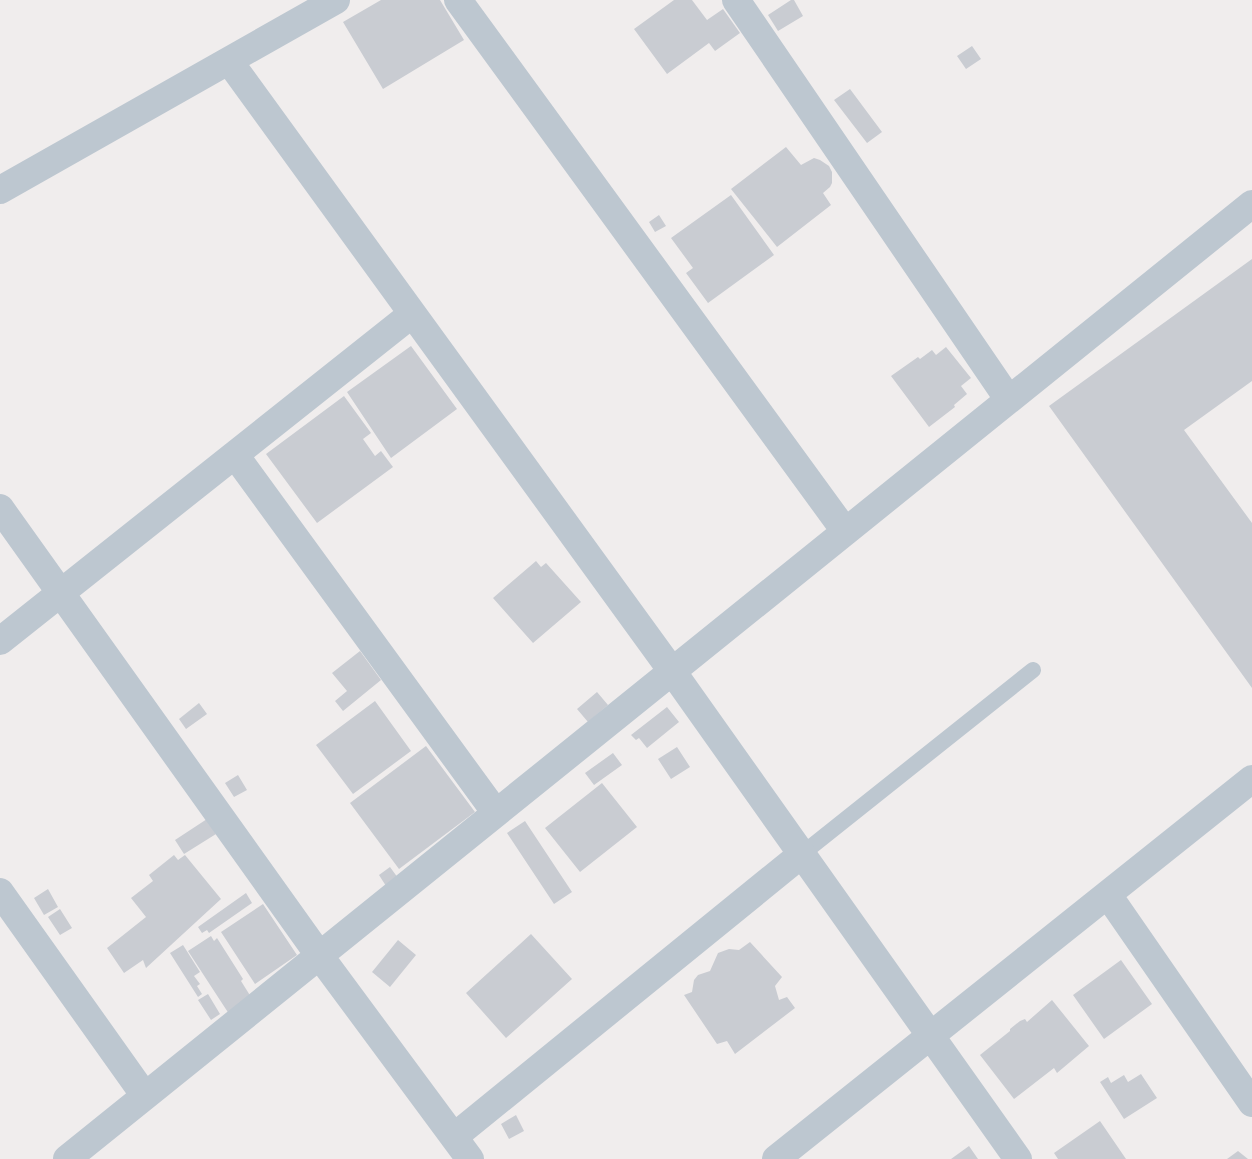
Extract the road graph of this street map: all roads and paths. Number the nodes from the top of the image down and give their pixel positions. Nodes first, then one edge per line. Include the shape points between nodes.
1 (336, 0) edge
2 (458, 0) edge
3 (736, 0) edge
4 (229, 61) junction
5 (0, 189) edge
6 (1252, 204) edge
7 (412, 314) junction
8 (1009, 400) junction
9 (235, 455) junction
10 (0, 508) edge
11 (845, 532) junction
12 (61, 593) junction
13 (0, 641) edge
14 (1032, 670) dead end
15 (672, 671) junction
16 (1252, 779) edge
17 (496, 813) junction
18 (802, 854) junction
19 (0, 892) edge
20 (1108, 895) junction
21 (319, 955) junction
22 (930, 1035) junction
23 (145, 1096) junction
24 (1252, 1103) edge
25 (455, 1136) junction
26 (67, 1159) edge
27 (470, 1159) edge
28 (776, 1159) edge
29 (1018, 1159) edge

1 - 4 street
2 - 11 street
3 - 8 street
4 - 5 street
4 - 7 street
6 - 8 street
7 - 9 street
7 - 15 street
8 - 11 street
9 - 12 street
9 - 17 street
10 - 12 street
11 - 15 street
12 - 13 street
12 - 21 street
14 - 18 lane
15 - 17 street
15 - 18 street
16 - 20 street
17 - 21 street
18 - 22 street
18 - 25 street
19 - 23 street
20 - 22 street
20 - 24 street
21 - 23 street
21 - 25 street
22 - 28 street
22 - 29 street
23 - 26 street
25 - 27 street

